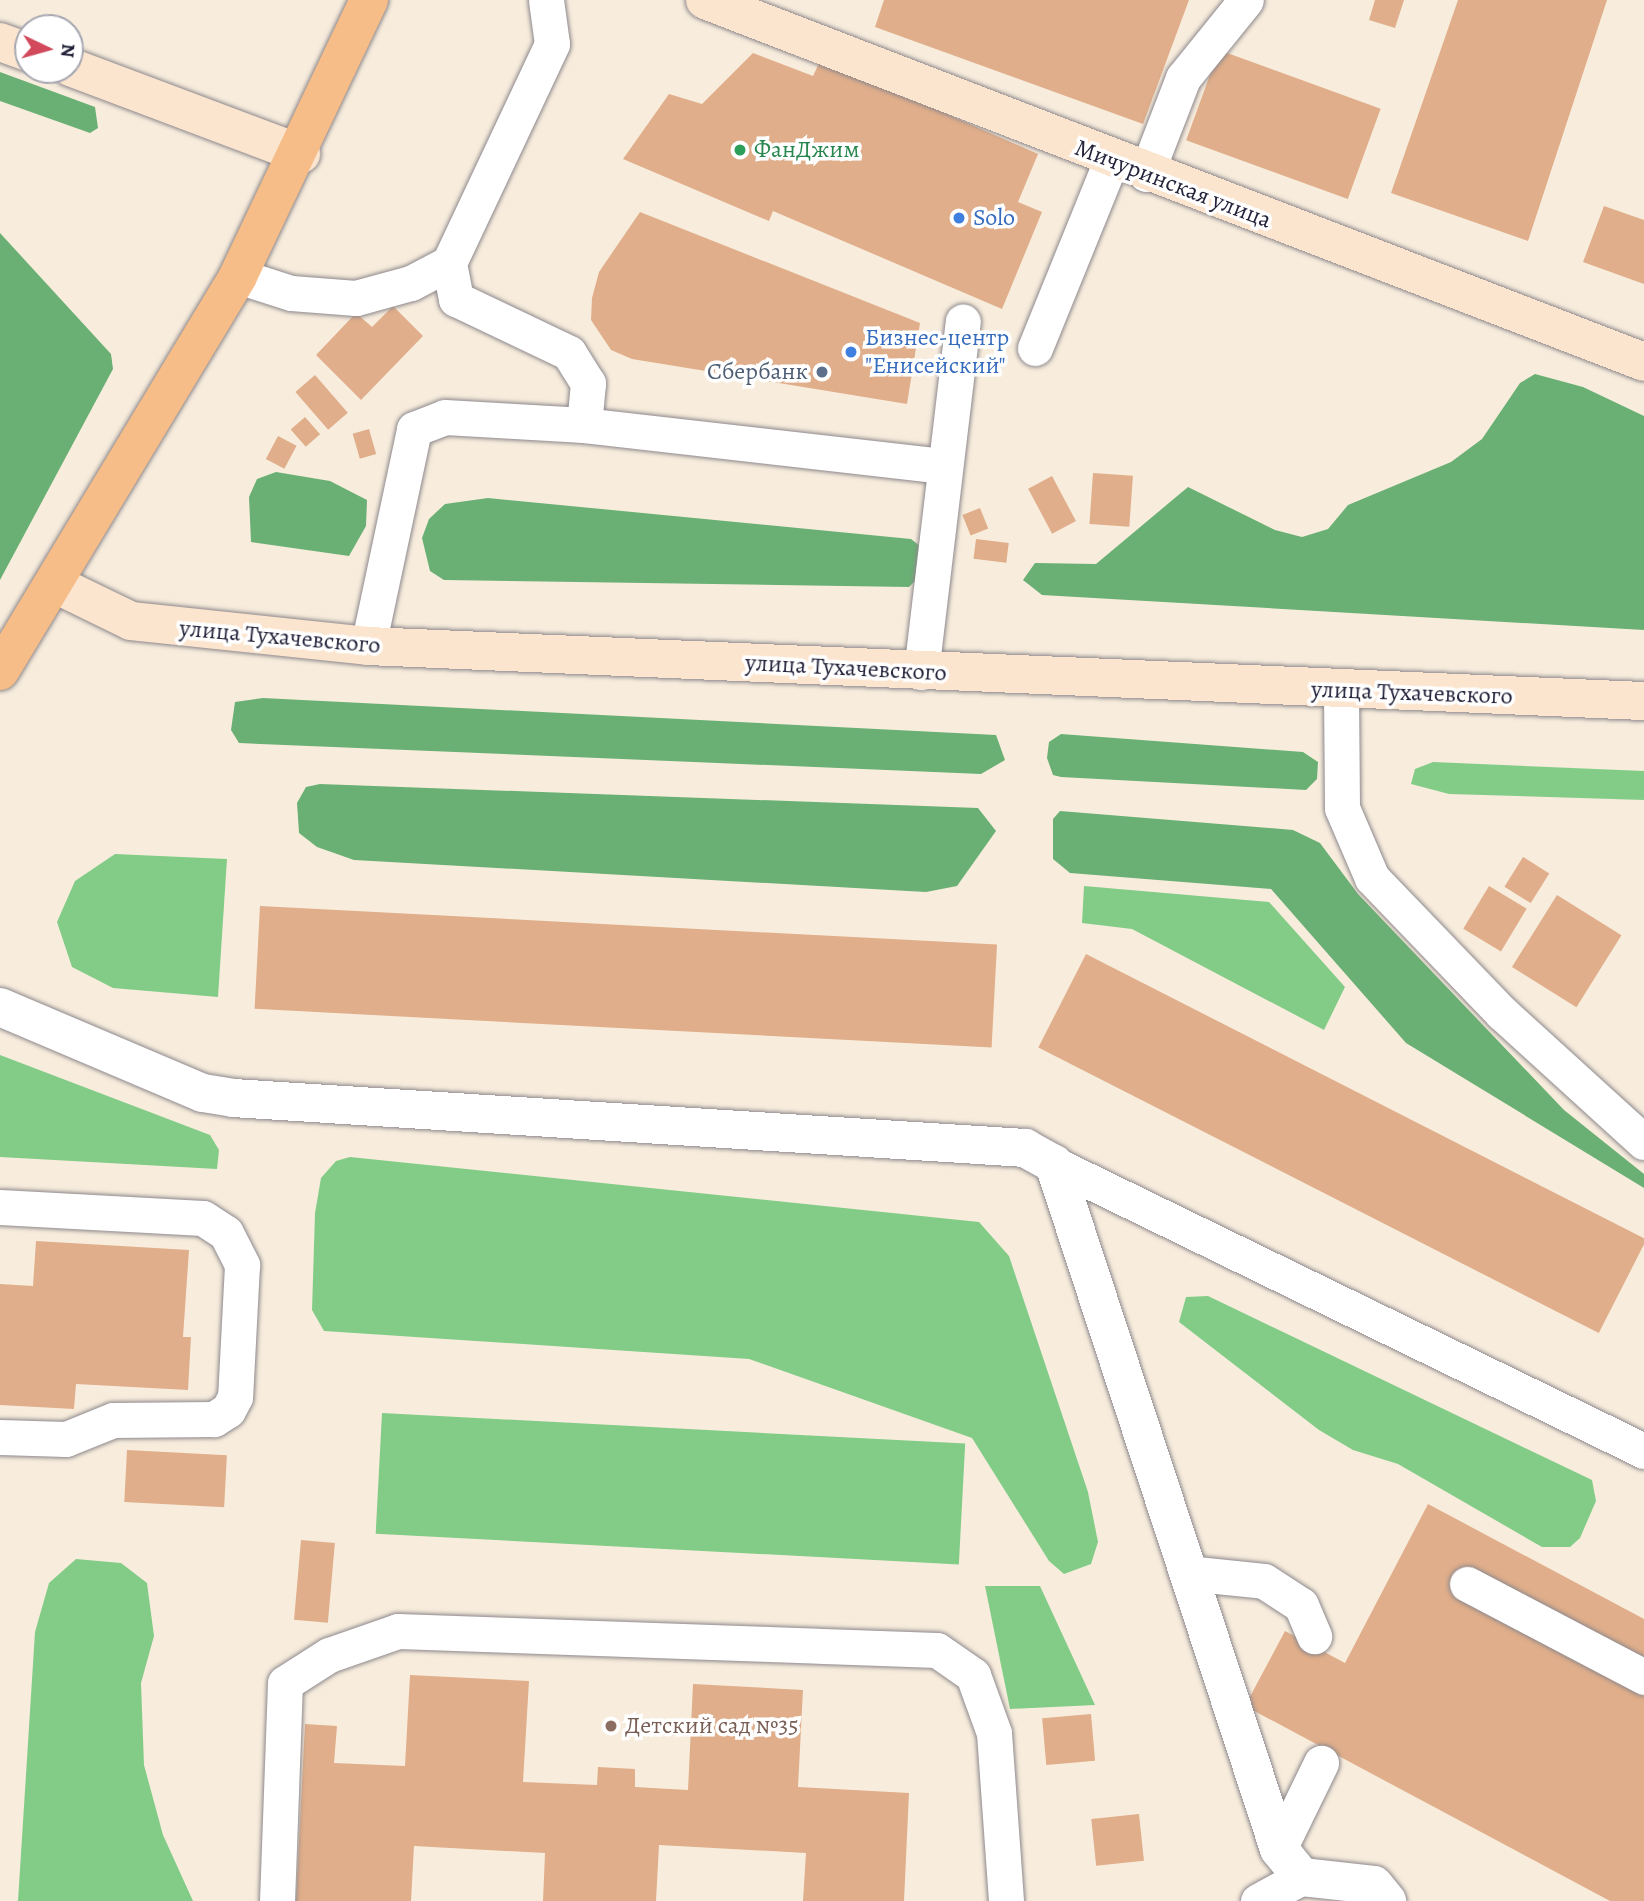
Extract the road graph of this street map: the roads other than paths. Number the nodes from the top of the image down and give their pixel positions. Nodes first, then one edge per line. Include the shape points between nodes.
1 (369, 0) edge
2 (546, 0) edge
3 (705, 0) edge
4 (1246, 0) edge
5 (84, 72) edge
6 (300, 154) junction
7 (1129, 168) junction
8 (449, 263) junction
9 (238, 276) junction
10 (962, 322) dead end
11 (1035, 348) dead end
12 (1644, 362) edge
13 (584, 425) junction
14 (945, 466) junction
15 (57, 585) junction
16 (368, 646) junction
17 (0, 671) edge
18 (921, 671) junction
19 (1341, 691) junction
20 (1644, 701) edge
21 (0, 1007) edge
22 (1644, 1142) edge
23 (1054, 1164) junction
24 (0, 1207) edge
25 (0, 1437) edge
26 (1644, 1451) edge
27 (1187, 1573) junction
28 (1467, 1584) dead end
29 (1314, 1636) dead end
30 (1644, 1677) edge
31 (1321, 1763) dead end
32 (1290, 1863) junction
33 (1389, 1896) edge
34 (277, 1901) edge
35 (1006, 1901) edge
36 (1258, 1901) edge

1 - 6 main road
2 - 8 lane via 552,44
3 - 7 street, Мичуринская улица
4 - 7 lane via 1183,78
5 - 6 street
6 - 9 main road
7 - 11 lane
7 - 12 street, Мичуринская улица
8 - 9 lane via 411,283 356,298 291,293
8 - 13 lane via 447,280 456,299 542,337 583,369
9 - 15 main road
10 - 14 lane
13 - 14 lane
13 - 16 lane via 445,417 414,429
14 - 18 lane
15 - 16 street, улица Тухачевского via 131,621
15 - 17 main road
16 - 18 street, улица Тухачевского
18 - 19 street, улица Тухачевского
19 - 20 street, улица Тухачевского
19 - 22 lane via 1342,808 1372,878 1502,1013
21 - 23 street via 203,1093 233,1098 1025,1148
23 - 26 lane
23 - 27 street
24 - 25 lane via 203,1218 226,1233 242,1265 235,1396 228,1410 214,1419 113,1420 66,1439
27 - 29 lane via 1265,1581 1301,1605
27 - 32 street
28 - 30 lane
31 - 32 lane
32 - 33 street
32 - 36 lane
34 - 35 lane via 285,1683 329,1655 398,1631 937,1650 973,1675 994,1733

